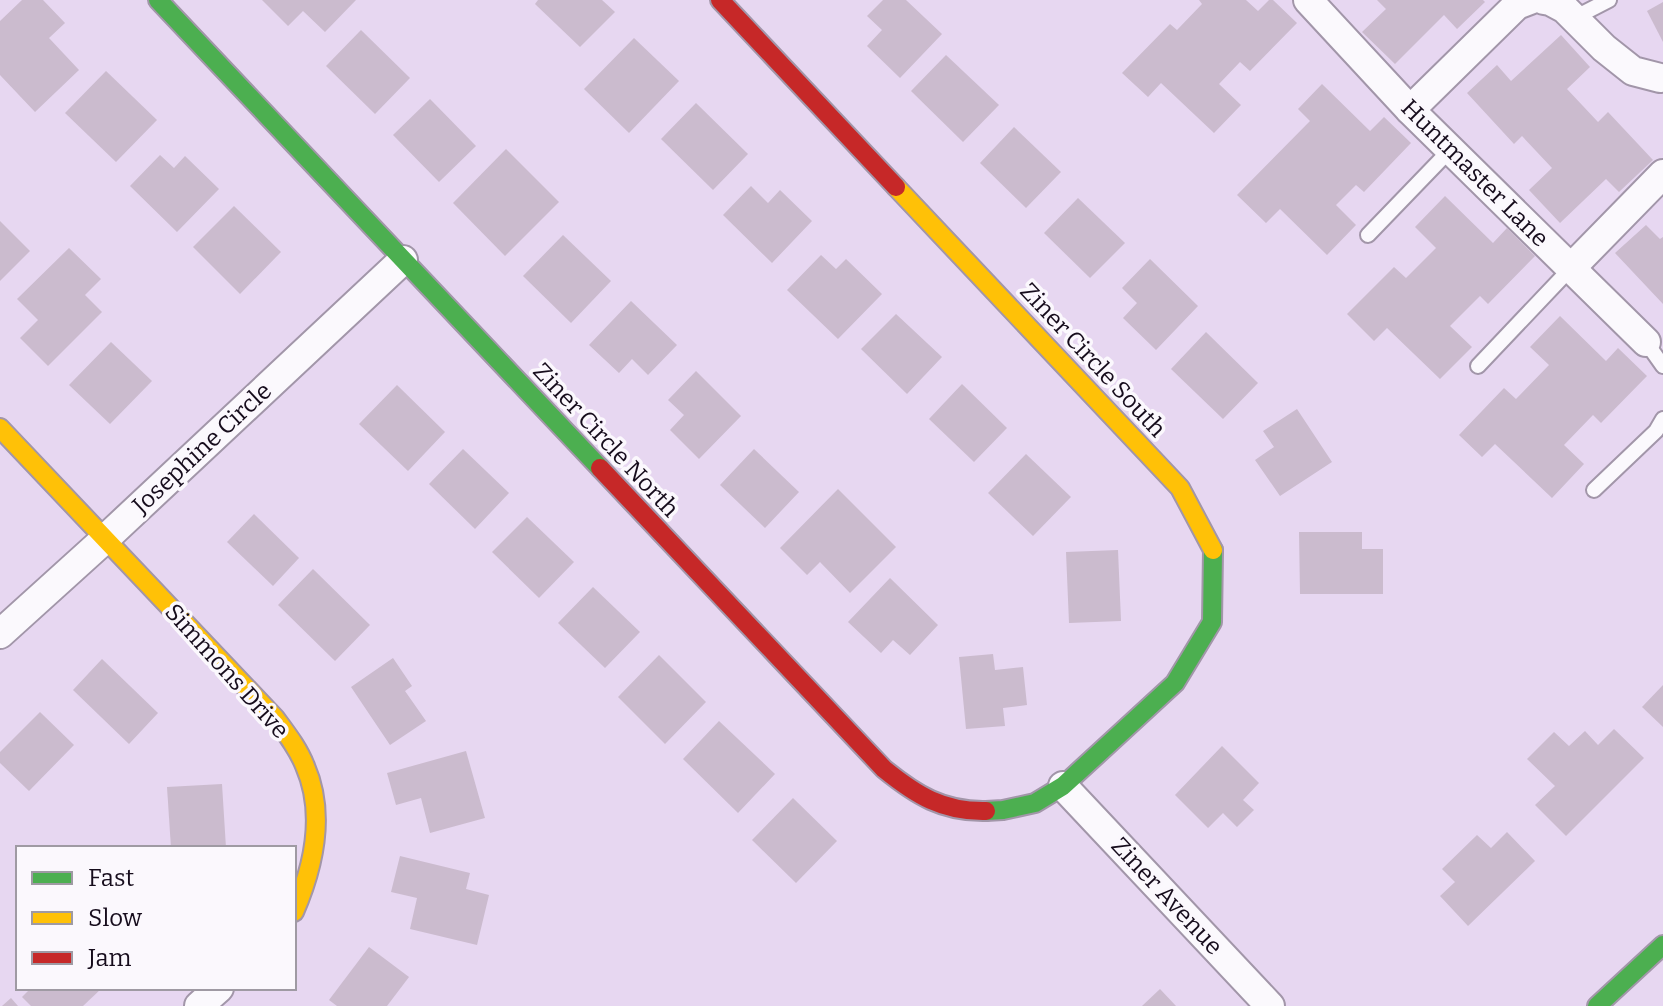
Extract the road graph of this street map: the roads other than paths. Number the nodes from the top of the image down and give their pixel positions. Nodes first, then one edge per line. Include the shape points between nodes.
1 (158, 0) edge
2 (1308, 0) edge
3 (1528, 0) edge
4 (1544, 0) edge
5 (1609, 0) edge
6 (735, 5) edge
7 (1574, 18) junction
8 (1662, 80) edge
9 (1410, 110) junction
10 (1450, 150) junction
11 (1663, 174) edge
12 (1368, 235) dead end
13 (403, 260) junction
14 (1571, 268) junction
15 (1646, 342) joint
16 (1478, 366) dead end
17 (1663, 366) edge
18 (1663, 419) edge
19 (0, 428) edge
20 (1594, 490) dead end
21 (105, 539) junction
22 (0, 634) edge
23 (1063, 786) junction
24 (296, 908) edge
25 (1663, 945) edge
26 (217, 990) edge
27 (199, 1006) edge
28 (1270, 1006) edge
29 (1597, 1006) edge

1 - 13 street, Ziner Circle North
2 - 9 street, Huntmaster Lane
3 - 9 street
4 - 7 street
5 - 7 lane
6 - 23 street, Ziner Circle South via 1180,488 1214,551 1212,622 1175,683
7 - 8 street via 1633,71
9 - 10 street, Huntmaster Lane
10 - 12 lane
10 - 14 street, Huntmaster Lane
11 - 14 street
13 - 21 street, Josephine Circle
13 - 23 street, Ziner Circle North via 884,769 910,790 938,804 972,811 1035,803
14 - 15 street, Huntmaster Lane
14 - 16 lane
15 - 17 lane
18 - 20 lane
19 - 21 street, Simmons Drive
21 - 22 street, Josephine Circle
21 - 24 street, Simmons Drive via 275,718 307,770 318,831 313,863
23 - 28 street, Ziner Avenue
25 - 29 street
26 - 27 street

